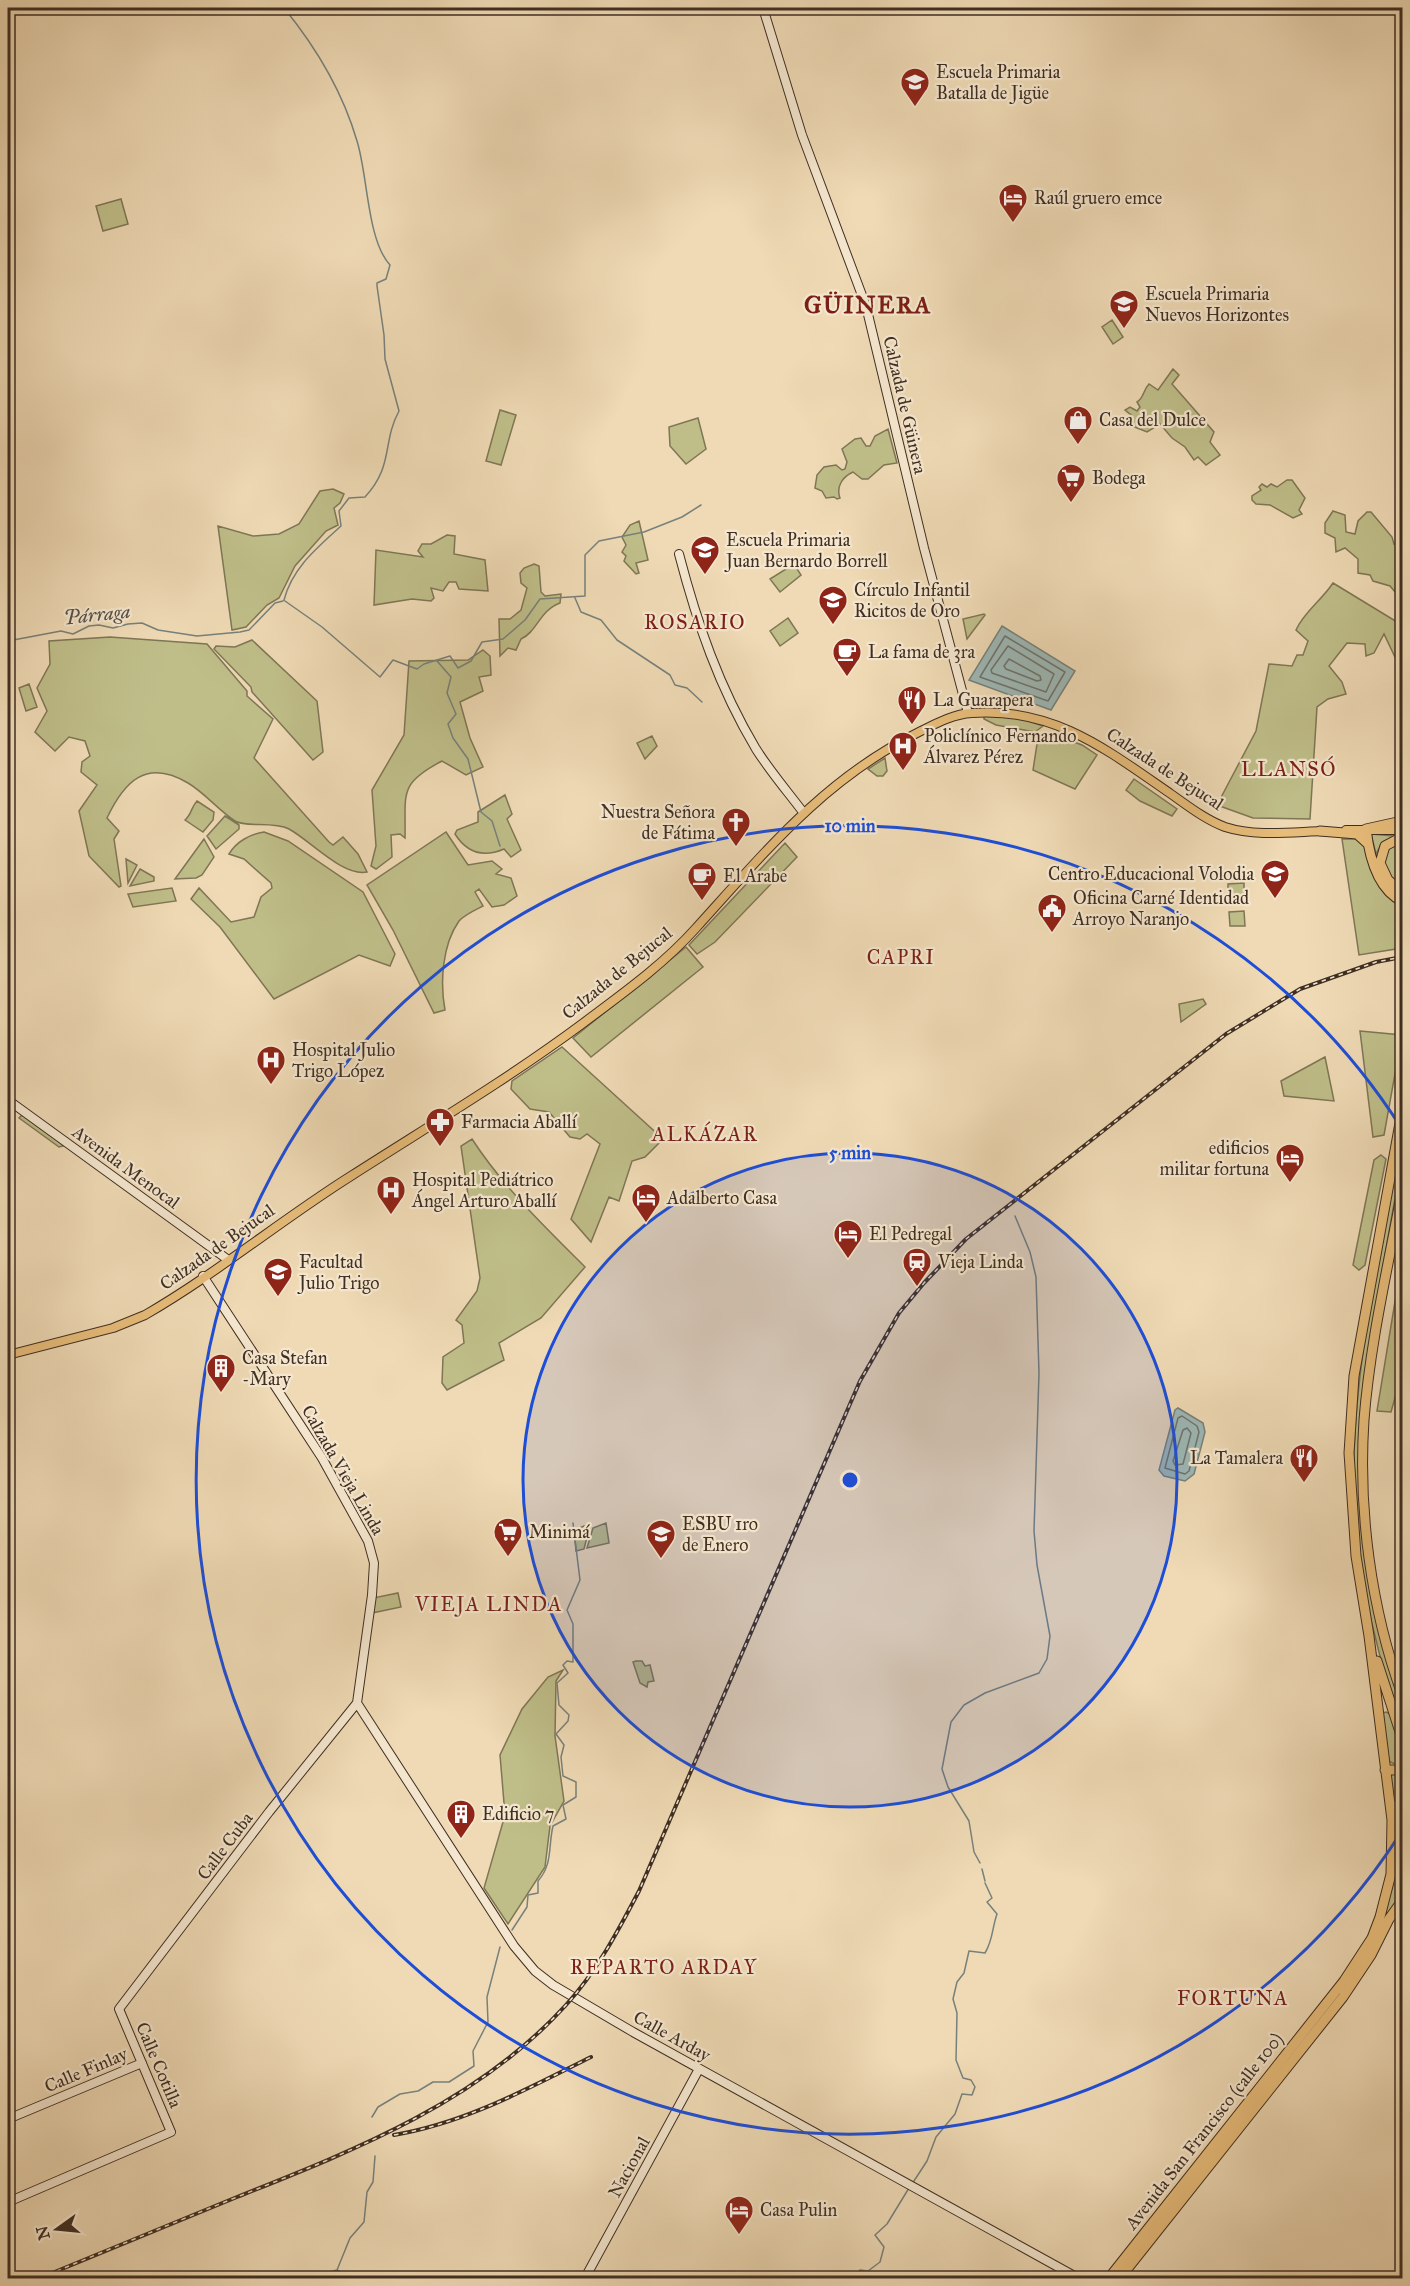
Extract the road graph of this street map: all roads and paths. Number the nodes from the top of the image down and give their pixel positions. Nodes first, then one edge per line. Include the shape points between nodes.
1 (763, 8) edge
2 (679, 554) dead end
3 (968, 713) junction
4 (803, 812) junction
5 (1402, 821) edge
6 (1366, 829) junction
7 (1402, 830) edge
8 (1320, 831) junction
9 (1402, 837) edge
10 (1368, 844) junction
11 (1402, 892) edge
12 (1402, 901) edge
13 (8, 1100) edge
14 (1402, 1112) edge
15 (1402, 1191) edge
16 (227, 1259) junction
17 (203, 1276) junction
18 (8, 1355) edge
19 (1369, 1636) junction
20 (1402, 1694) edge
21 (357, 1703) junction
22 (1402, 1738) edge
23 (1385, 1770) junction
24 (1401, 1772) edge
25 (1388, 1794) junction
26 (1402, 1859) edge
27 (1402, 1900) edge
28 (119, 2009) joint
29 (142, 2063) junction
30 (699, 2069) junction
31 (8, 2119) edge
32 (8, 2202) edge
33 (585, 2278) edge
34 (1078, 2278) edge
35 (1109, 2278) edge
36 (1120, 2278) edge

1 - 3 street, Calzada de Güinera via 802,135 866,306
2 - 4 street via 698,624 723,689 757,751
3 - 4 main road, Calzada de Bejucal via 888,748
3 - 8 main road, Calzada de Bejucal via 1023,716 1080,734 1194,810 1228,828
4 - 16 main road, Calzada de Bejucal via 672,954 630,987 507,1078
5 - 6 highway
6 - 7 main road, Calzada de Bejucal
6 - 8 main road, Calzada de Bejucal
6 - 10 highway
8 - 10 highway via 1357,834
9 - 11 highway via 1385,846 1380,863 1388,880
10 - 12 highway via 1383,886
13 - 16 street, Avenida Menocal
14 - 19 highway via 1350,1420 1355,1544
15 - 20 highway via 1374,1337 1362,1451 1369,1555
16 - 17 main road, Calzada de Bejucal
17 - 18 main road, Calzada de Bejucal via 134,1321
17 - 21 street, Calzada Vieja Linda via 322,1458 371,1548 374,1570
19 - 22 highway
19 - 23 highway, Avenida San Francisco (calle 100)
21 - 28 street, Calle Cuba
21 - 30 street, Calle Arday via 492,1915 535,1971
23 - 24 highway
23 - 25 highway, Avenida San Francisco (calle 100)
25 - 26 highway via 1396,1810
25 - 35 highway, Avenida San Francisco (calle 100) via 1392,1820 1391,1874 1380,1917 1357,1963
27 - 36 highway, Avenida San Francisco (calle 100) via 1343,1997
28 - 29 street, Calle Cotilla
29 - 31 street, Calle Finlay
29 - 32 street, Calle Cotilla via 171,2132
30 - 33 street, Nacional
30 - 34 street, Calle Arday

